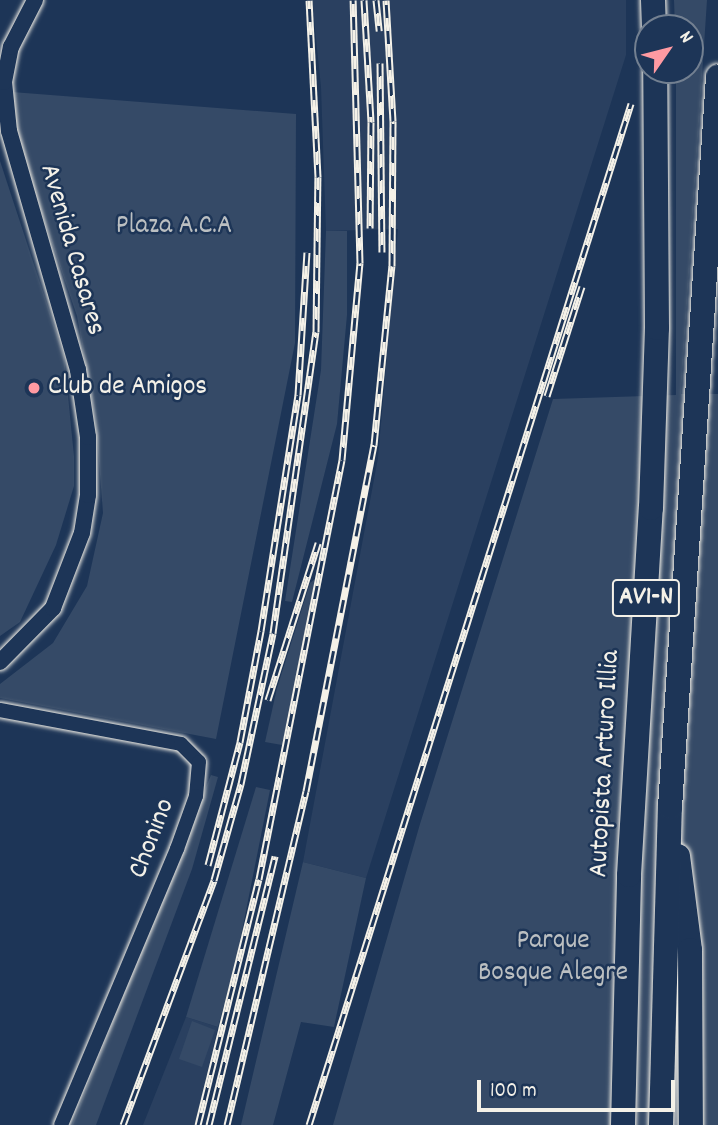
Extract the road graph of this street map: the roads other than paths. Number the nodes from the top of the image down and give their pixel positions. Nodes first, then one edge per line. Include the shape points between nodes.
1 (35, 0) edge
2 (718, 76) edge
3 (655, 84) edge
4 (718, 285) edge
5 (702, 318) junction
6 (0, 662) edge
7 (0, 710) edge
8 (670, 807) junction
9 (61, 1125) edge
10 (623, 1125) edge
11 (662, 1125) edge
12 (691, 1125) edge

1 - 6 street, Avenida Casares via 11,47 4,82 9,131 78,370 88,437 88,495 82,533 53,608
2 - 5 highway, AV1-N
3 - 10 highway, Autopista Arturo Illia / AV1-N via 657,328 629,875
4 - 5 highway
5 - 8 highway, AV1-N
7 - 9 street, Chonino via 181,744 199,762 196,796 177,849
8 - 11 highway, AV1-N
8 - 12 highway via 690,950

